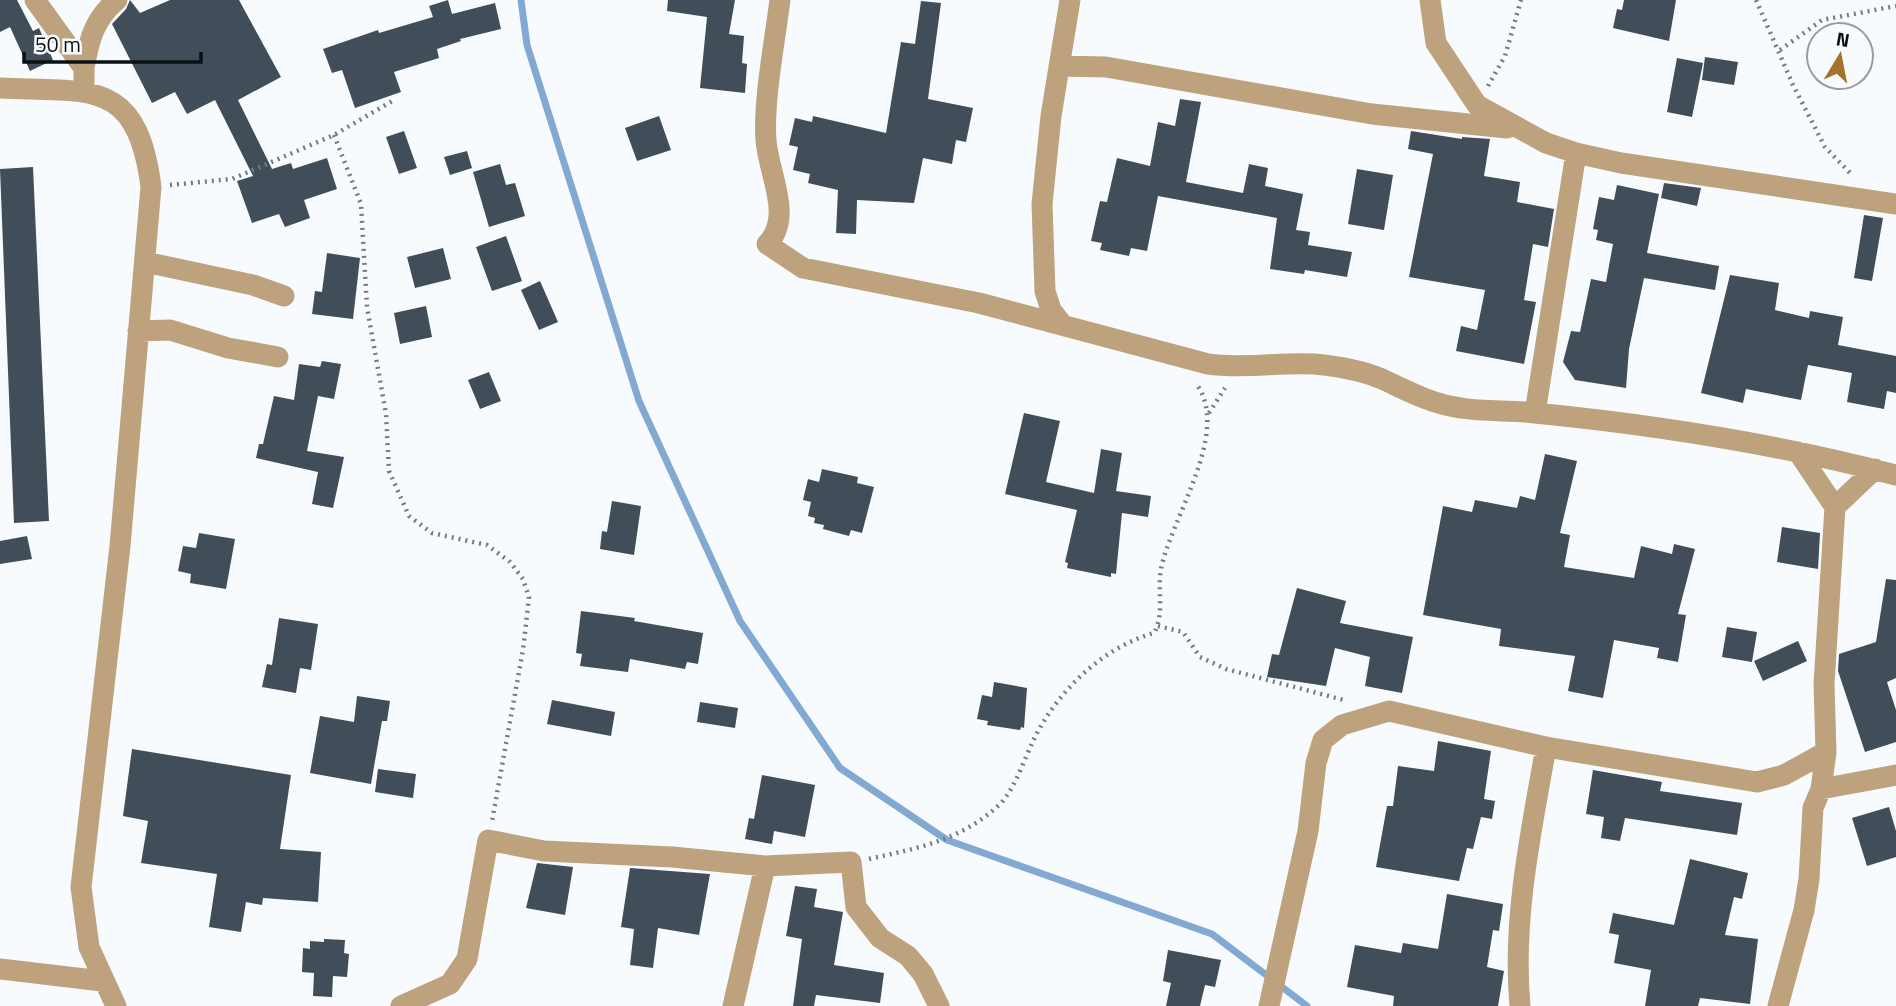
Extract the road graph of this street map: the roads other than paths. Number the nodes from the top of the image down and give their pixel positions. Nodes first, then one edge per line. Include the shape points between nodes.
1 (35, 0) edge
2 (117, 0) edge
3 (780, 0) edge
4 (1070, 0) edge
5 (1430, 0) edge
6 (1059, 66) junction
7 (83, 68) junction
8 (0, 88) edge
9 (84, 92) junction
10 (1525, 130) junction
11 (1576, 153) junction
12 (1896, 204) edge
13 (145, 262) junction
14 (284, 296) dead end
15 (1062, 324) junction
16 (138, 331) junction
17 (278, 357) dead end
18 (1535, 412) junction
19 (1798, 452) junction
20 (1875, 469) junction
21 (1896, 475) edge
22 (1835, 507) junction
23 (1546, 747) junction
24 (1826, 752) junction
25 (1896, 775) edge
26 (1821, 789) junction
27 (765, 866) junction
28 (0, 969) edge
29 (102, 981) junction
30 (116, 1006) edge
31 (401, 1006) edge
32 (733, 1006) edge
33 (939, 1006) edge
34 (1269, 1006) edge
35 (1520, 1006) edge
36 (1778, 1006) edge

1 - 7 street
2 - 7 street via 90,33
3 - 15 street via 765,140 778,226 767,244 803,268
4 - 6 street
5 - 10 street via 1436,43 1477,105
6 - 10 street via 1106,67 1372,114
6 - 15 street via 1042,204 1045,291
7 - 9 street
8 - 9 street
9 - 13 street via 119,104 145,153 151,187
10 - 11 street
11 - 12 street
11 - 18 street
13 - 14 street
13 - 16 street
15 - 18 street via 1179,359 1238,367 1315,364 1381,379 1438,403
16 - 17 street via 170,330
16 - 29 street via 120,546 81,887 89,947
18 - 19 street
19 - 20 street
19 - 22 street
20 - 21 street
20 - 22 street
22 - 24 street via 1824,684
23 - 24 street via 1757,782 1784,775
23 - 34 street via 1389,711 1333,731 1323,740
23 - 35 street via 1516,948
24 - 26 street
25 - 26 street
26 - 36 street via 1813,808 1804,910
27 - 31 street via 544,851 488,840 467,959 450,984
27 - 32 street
27 - 33 street via 851,863 856,907 880,938 908,956
28 - 29 street
29 - 30 street

